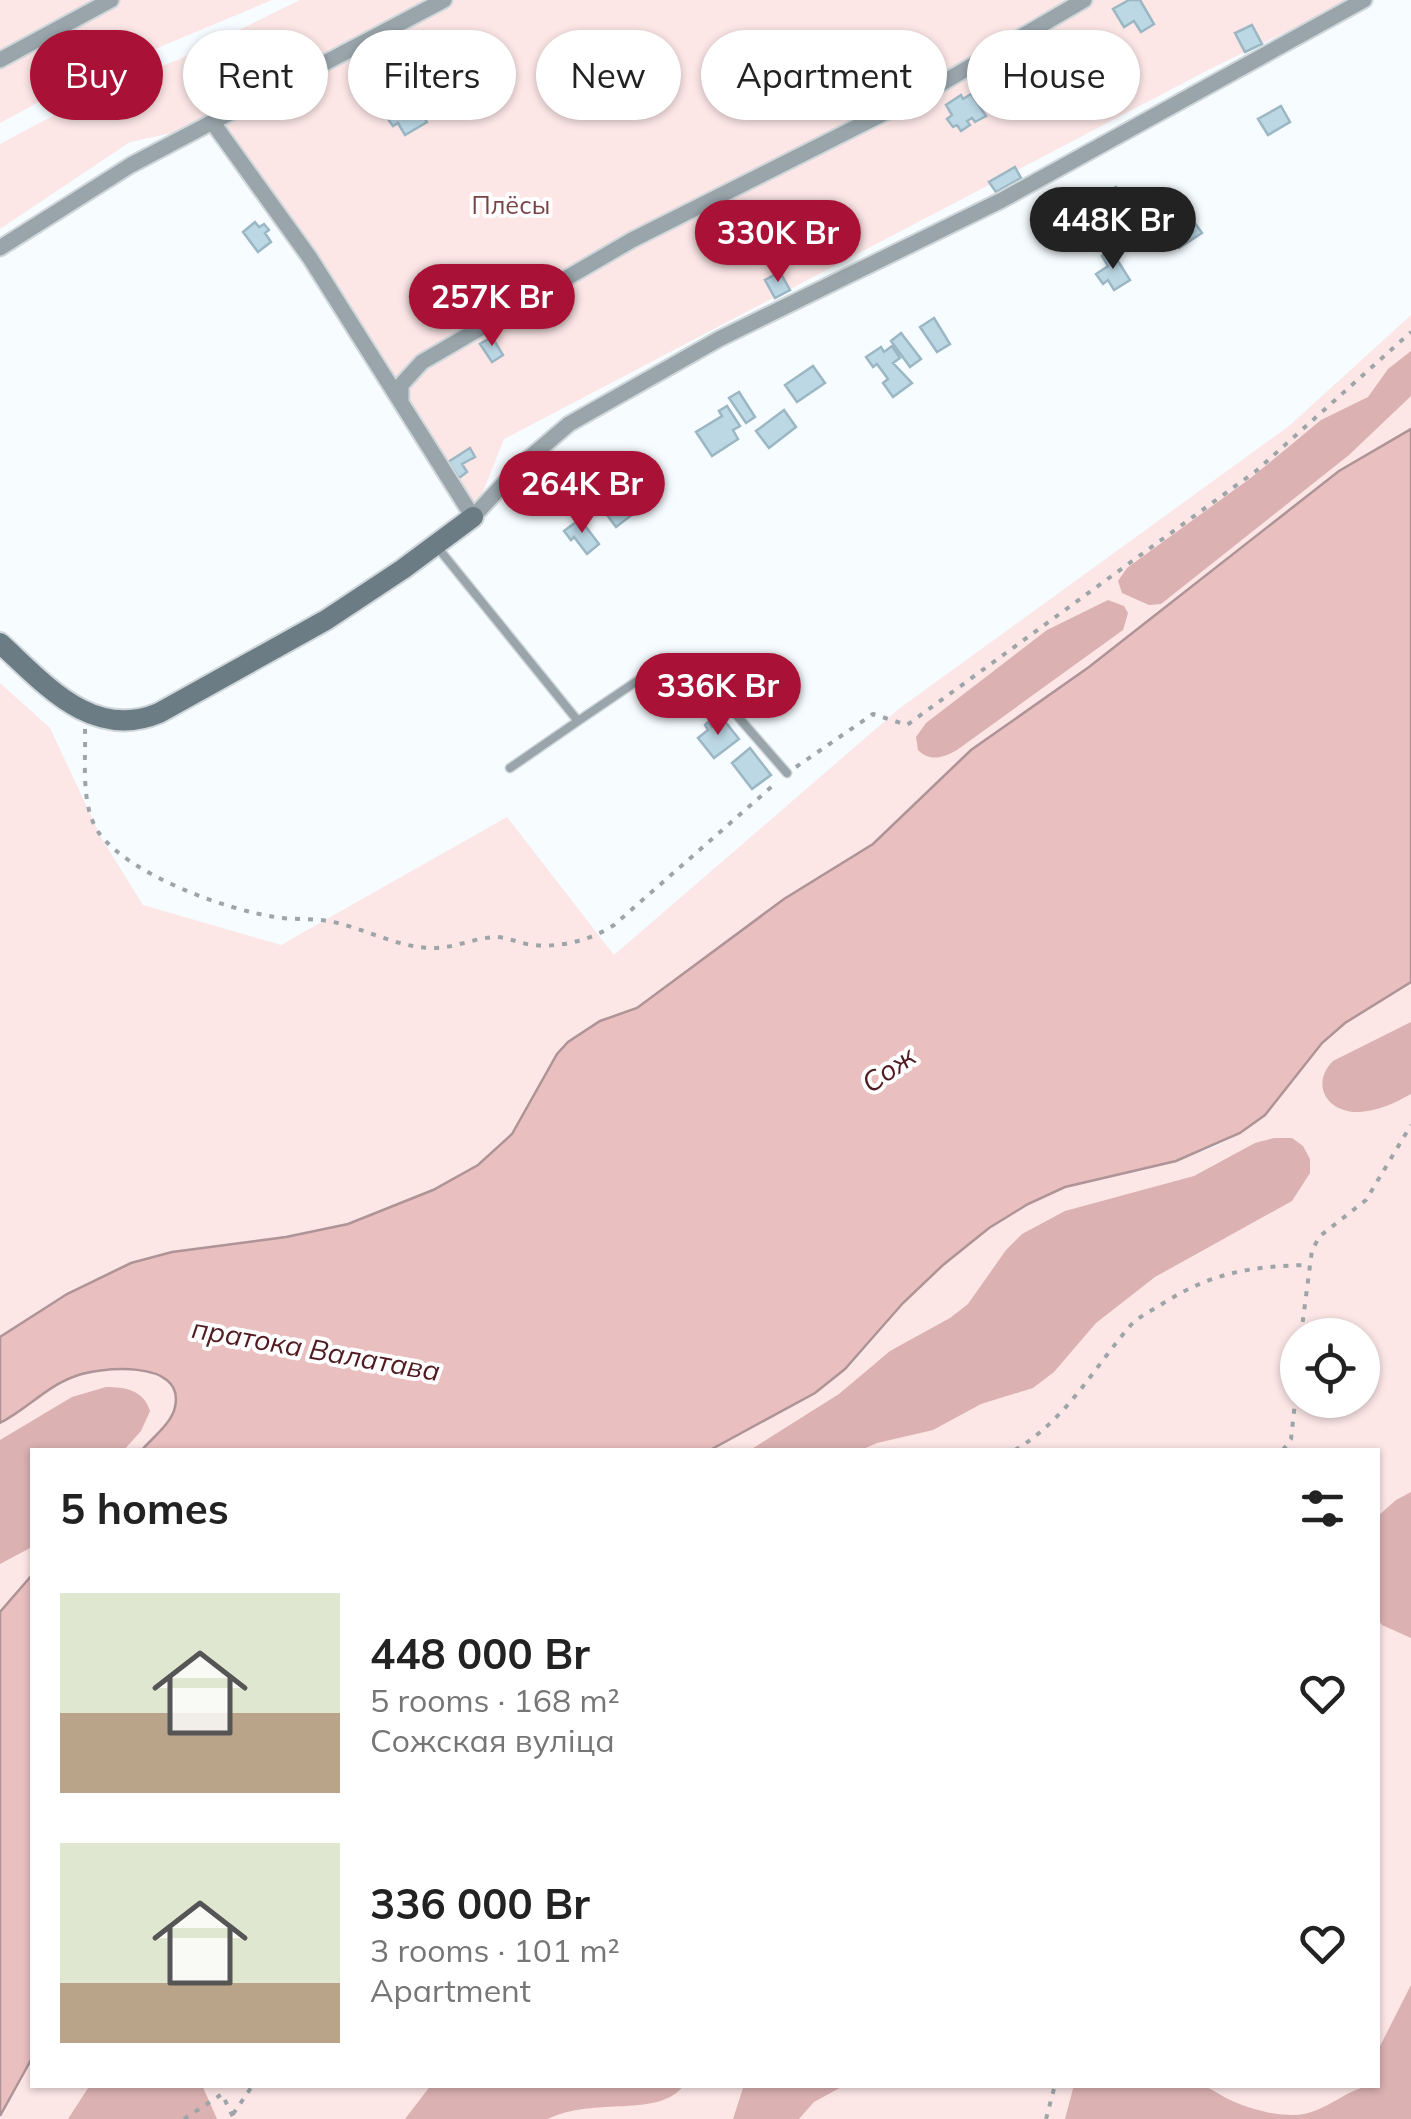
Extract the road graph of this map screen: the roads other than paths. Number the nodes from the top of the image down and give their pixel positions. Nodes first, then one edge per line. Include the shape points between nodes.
1 (111, 0) edge
2 (444, 0) edge
3 (1084, 0) edge
4 (1364, 0) edge
5 (0, 60) edge
6 (213, 123) junction
7 (0, 248) edge
8 (401, 403) junction
9 (472, 516) junction
10 (435, 545) junction
11 (0, 643) edge
12 (578, 722) junction
13 (510, 768) dead end
14 (787, 773) road end

1 - 5 street
2 - 6 street
3 - 8 street via 932,90 632,240 422,362 401,385
4 - 9 street via 1002,200 720,339 568,424
6 - 7 street via 131,165
6 - 8 street via 310,258
8 - 9 street
9 - 10 street
10 - 11 street via 326,620 140,720 85,714
10 - 12 lane
12 - 13 lane
12 - 14 lane via 668,660 692,663

